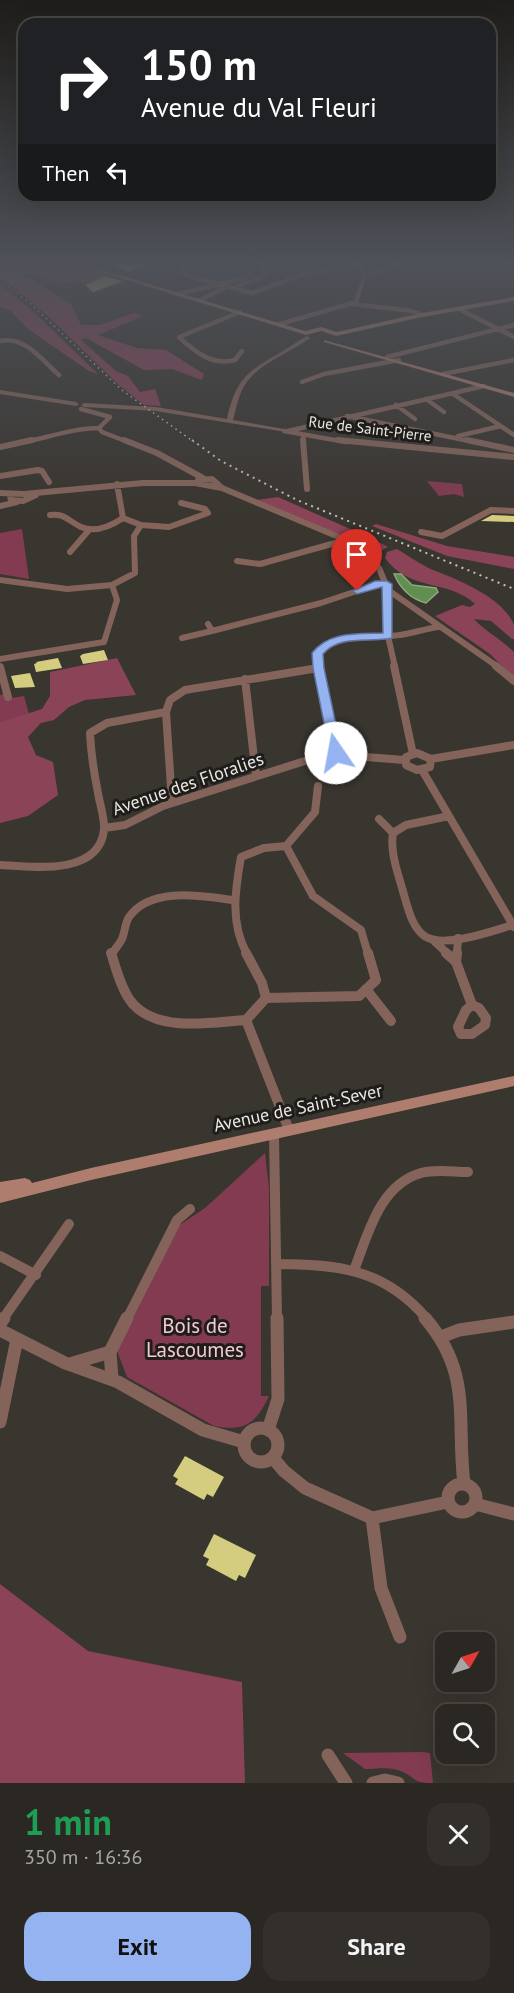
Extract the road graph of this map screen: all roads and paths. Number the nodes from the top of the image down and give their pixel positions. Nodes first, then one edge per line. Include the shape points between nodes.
1 (28, 347) edge
2 (190, 347) edge
3 (291, 347) edge
4 (353, 347) edge
5 (428, 347) edge
6 (242, 351) dead end
7 (387, 357) junction
8 (399, 360) junction
9 (514, 360) edge
10 (443, 374) junction
11 (59, 375) dead end
12 (302, 382) dead end
13 (484, 386) junction
14 (0, 392) edge
15 (453, 394) junction
16 (514, 395) edge
17 (426, 399) junction
18 (396, 405) junction
19 (81, 406) junction
20 (444, 412) dead end
21 (347, 416) junction
22 (415, 419) dead end
23 (226, 421) junction
24 (501, 426) junction
25 (99, 428) junction
26 (295, 429) junction
27 (284, 431) junction
28 (303, 435) junction
29 (514, 435) edge
30 (455, 437) junction
31 (0, 447) edge
32 (514, 450) edge
33 (514, 457) edge
34 (0, 476) edge
35 (201, 481) junction
36 (49, 482) dead end
37 (117, 484) junction
38 (307, 489) dead end
39 (0, 494) edge
40 (23, 495) junction
41 (13, 499) junction
42 (181, 503) dead end
43 (0, 506) edge
44 (514, 511) edge
45 (50, 515) dead end
46 (123, 518) junction
47 (141, 525) junction
48 (90, 529) junction
49 (421, 532) dead end
50 (346, 540) junction
51 (70, 552) dead end
52 (237, 561) dead end
53 (0, 580) edge
54 (112, 585) junction
55 (388, 587) junction
56 (438, 627) junction
57 (388, 636) junction
58 (182, 638) dead end
59 (0, 659) edge
60 (0, 667) edge
61 (318, 668) junction
62 (245, 679) junction
63 (514, 681) edge
64 (8, 697) dead end
65 (166, 712) junction
66 (514, 745) edge
67 (336, 753) junction
68 (413, 754) junction
69 (431, 759) junction
70 (404, 760) junction
71 (422, 770) junction
72 (256, 776) junction
73 (318, 786) dead end
74 (172, 803) junction
75 (448, 816) junction
76 (379, 819) dead end
77 (104, 828) junction
78 (393, 833) junction
79 (286, 846) junction
80 (0, 865) edge
81 (233, 900) junction
82 (511, 915) edge
83 (513, 926) edge
84 (458, 938) junction
85 (434, 941) junction
86 (456, 962) junction
87 (366, 989) junction
88 (266, 998) junction
89 (472, 1005) dead end
90 (246, 1020) junction
91 (392, 1021) dead end
92 (514, 1081) edge
93 (281, 1132) junction
94 (468, 1172) dead end
95 (91, 1174) junction
96 (0, 1188) edge
97 (0, 1197) edge
98 (189, 1209) dead end
99 (69, 1224) dead end
100 (0, 1256) edge
101 (276, 1264) junction
102 (354, 1270) junction
103 (36, 1275) junction
104 (514, 1322) edge
105 (0, 1324) edge
106 (0, 1330) edge
107 (441, 1337) junction
108 (17, 1339) junction
109 (110, 1352) junction
110 (68, 1365) junction
111 (112, 1379) junction
112 (0, 1422) edge
113 (268, 1430) junction
114 (244, 1442) junction
115 (273, 1458) junction
116 (464, 1484) junction
117 (448, 1502) junction
118 (475, 1504) junction
119 (514, 1514) edge
120 (372, 1518) junction
121 (400, 1638) dead end
122 (328, 1755) dead end
123 (346, 1783) edge
124 (373, 1783) edge
125 (398, 1783) edge

1 - 11 street
2 - 6 street via 224,366
3 - 23 street via 248,376
4 - 7 main road
5 - 7 street
7 - 8 main road
8 - 10 main road
8 - 12 street
9 - 10 street
10 - 13 main road
13 - 15 street
13 - 16 main road
14 - 19 street, Rue de Saint-Pierre
15 - 17 street
15 - 24 street
17 - 18 street
17 - 20 street
18 - 21 street
18 - 22 street
19 - 23 street, Rue de Saint-Pierre via 156,409
19 - 25 street via 110,417
21 - 26 street
21 - 30 street
23 - 27 street, Rue de Saint-Pierre
24 - 29 street
24 - 30 street
25 - 31 street via 79,428
25 - 35 street via 105,434 157,453
26 - 27 street
26 - 28 street
27 - 28 street, Rue de Saint-Pierre
28 - 33 street, Rue de Saint-Pierre
28 - 38 street
30 - 32 street
34 - 36 street via 38,470
35 - 37 street
35 - 50 street
37 - 40 street
37 - 46 street
39 - 40 street
39 - 41 street
40 - 41 street
40 - 41 street
41 - 43 street
42 - 47 street via 205,508 208,513 169,527
44 - 49 street via 491,510 442,536
45 - 48 street via 63,514
46 - 47 street
46 - 48 street
47 - 54 street via 134,536 135,573
48 - 51 street
50 - 52 street via 260,564
50 - 55 street via 379,568
53 - 54 street via 68,589
54 - 59 street via 117,600 104,642
55 - 56 street
55 - 57 street
55 - 58 street via 375,585 321,603
56 - 57 street
56 - 63 street via 486,657
57 - 61 street via 343,638 326,644 318,653
57 - 68 street
60 - 64 street
61 - 62 street
61 - 67 street
62 - 65 street via 178,692
62 - 72 street
65 - 74 street
65 - 77 street via 107,723 90,733
66 - 69 street
67 - 70 street, Avenue des Floralies
67 - 72 street, Avenue des Floralies
68 - 69 street
68 - 70 street
69 - 71 street via 430,767
70 - 71 street via 409,768
71 - 75 street
72 - 74 street, Avenue des Floralies
73 - 79 street via 315,812
74 - 77 street, Avenue des Floralies via 125,825
75 - 78 street via 406,825
75 - 82 street
76 - 78 street
77 - 80 street, Avenue des Floralies via 101,843 71,865
78 - 85 street via 391,842 411,918 420,932
79 - 81 street via 264,848 241,857
79 - 87 street via 313,896 361,930 376,980
81 - 88 street via 240,940
81 - 90 street via 171,894 158,897 130,916 123,941 111,953 133,1004 149,1016 165,1022
82 - 83 street
83 - 84 street
84 - 85 street
84 - 86 street
85 - 86 street
86 - 89 street
87 - 88 street via 359,996
87 - 91 street
88 - 90 street
90 - 93 street
92 - 93 main road, Avenue de Saint-Sever
93 - 95 main road, Avenue de Saint-Sever
93 - 101 street
94 - 102 street via 420,1173 396,1185 386,1195
95 - 96 main road, Avenue de Saint-Sever
95 - 97 main road, Avenue de Saint-Sever
98 - 109 street via 177,1220
99 - 103 street
100 - 103 street
101 - 102 street via 321,1264
101 - 113 street via 278,1399
102 - 107 street via 390,1287 413,1305
103 - 105 street
104 - 107 street via 459,1330
106 - 108 street
107 - 116 street via 459,1382
108 - 110 street
108 - 112 street
109 - 110 street
109 - 111 street
110 - 111 street
111 - 114 street via 203,1430
113 - 114 street via 256,1429
113 - 115 street via 278,1442
114 - 115 street via 246,1453 256,1461
115 - 120 street via 305,1488
116 - 117 street via 450,1488
116 - 118 street via 472,1490
117 - 118 street via 460,1511
117 - 120 street
118 - 119 street
120 - 121 street via 381,1588
122 - 123 street
124 - 125 street

